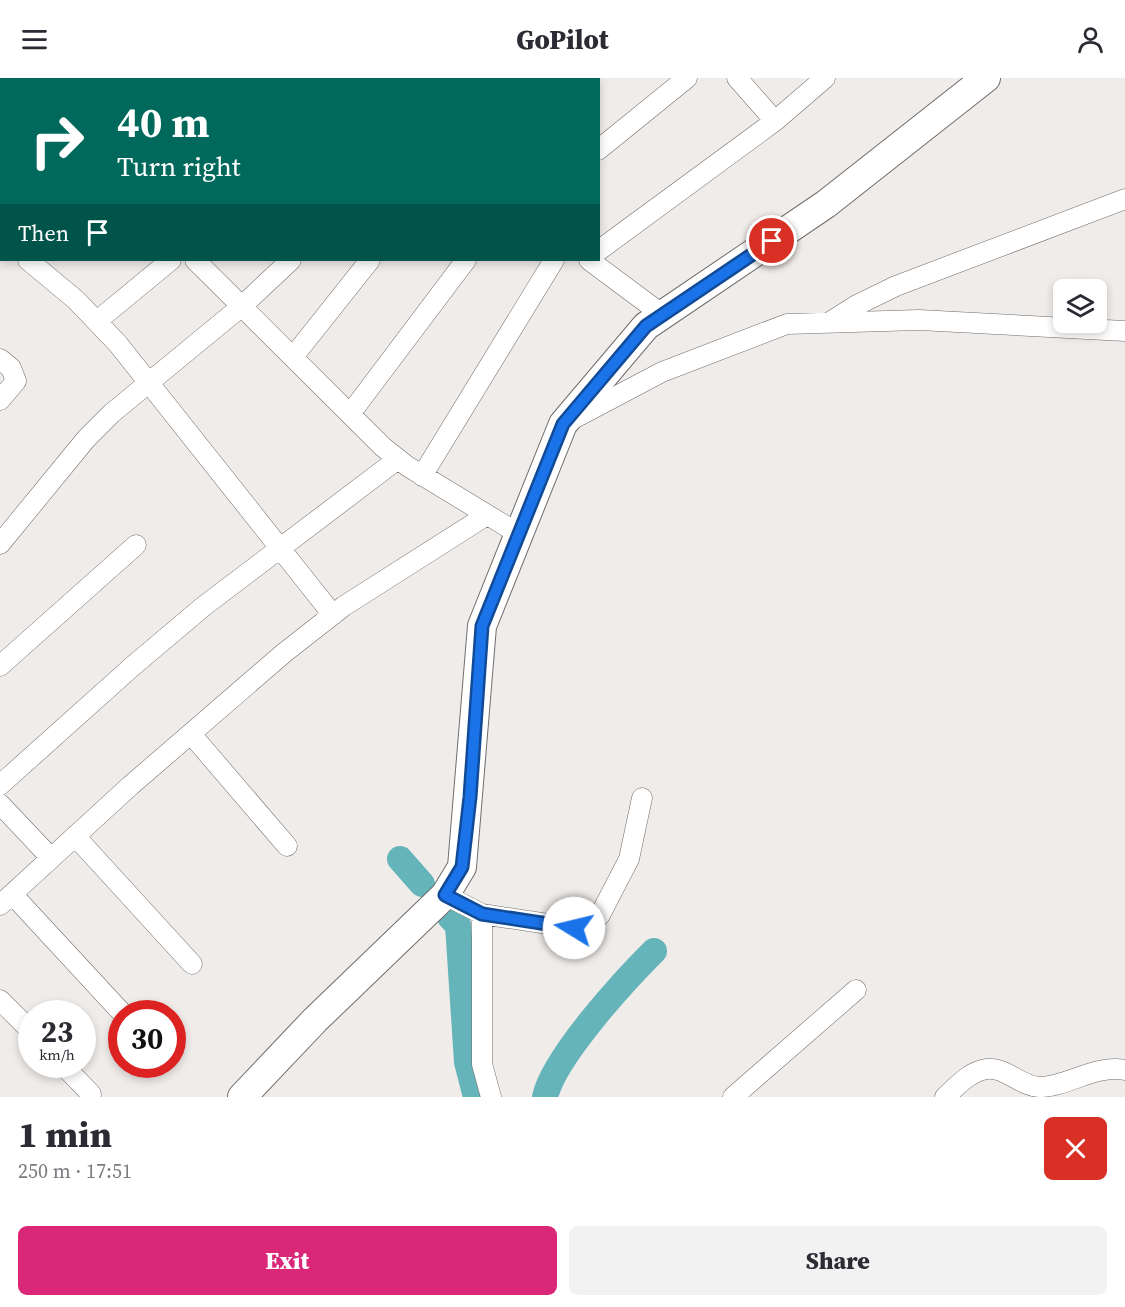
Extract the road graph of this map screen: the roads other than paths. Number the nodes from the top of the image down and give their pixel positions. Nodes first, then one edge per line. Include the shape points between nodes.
1 (687, 78) edge
2 (737, 78) edge
3 (825, 78) edge
4 (986, 78) edge
5 (775, 121) junction
6 (600, 148) edge
7 (1125, 199) edge
8 (600, 249) edge
9 (29, 261) edge
10 (170, 261) edge
11 (196, 261) edge
12 (290, 261) edge
13 (369, 261) edge
14 (465, 261) edge
15 (553, 261) edge
16 (590, 261) edge
17 (242, 306) junction
18 (663, 315) junction
19 (96, 321) junction
20 (830, 322) junction
21 (1125, 331) edge
22 (293, 357) junction
23 (0, 359) edge
24 (149, 383) junction
25 (0, 400) edge
26 (350, 414) junction
27 (563, 424) junction
28 (398, 459) junction
29 (422, 476) junction
30 (487, 515) junction
31 (519, 534) junction
32 (0, 544) edge
33 (136, 545) dead end
34 (280, 548) junction
35 (333, 615) junction
36 (0, 666) edge
37 (191, 734) junction
38 (0, 785) edge
39 (642, 798) dead end
40 (0, 804) edge
41 (75, 836) junction
42 (286, 846) dead end
43 (51, 858) junction
44 (445, 895) junction
45 (6, 899) edge
46 (482, 914) junction
47 (192, 964) dead end
48 (856, 990) dead end
49 (0, 1000) edge
50 (109, 1000) edge
51 (18, 1018) edge
52 (1125, 1070) edge
53 (76, 1078) edge
54 (91, 1094) dead end
55 (242, 1097) edge
56 (491, 1097) edge
57 (732, 1097) edge
58 (945, 1097) edge

1 - 6 street
2 - 5 street
3 - 5 street
4 - 18 street via 826,204
5 - 8 street
7 - 20 street via 896,286
9 - 19 street
10 - 19 street
11 - 17 street
12 - 17 street
13 - 22 street
14 - 26 street
15 - 29 street
16 - 18 street
17 - 22 street
17 - 24 street
18 - 27 street via 646,326
19 - 24 street
20 - 21 street via 919,320
20 - 27 street via 787,324 662,372
22 - 26 street
23 - 25 street via 11,368 16,381
24 - 32 street via 86,439
24 - 34 street
26 - 28 street
27 - 31 street
28 - 29 street
28 - 34 street
29 - 30 street
30 - 31 street
30 - 35 street
31 - 44 street via 482,626 462,867
33 - 36 street
34 - 35 street
34 - 38 street via 134,665
35 - 37 street
37 - 41 street
37 - 42 street
39 - 46 street via 628,859 593,923 574,928
40 - 43 street
41 - 43 street
41 - 47 street
43 - 45 street
44 - 46 street
44 - 55 street via 315,1020
45 - 50 street
46 - 56 street via 482,1064
48 - 57 street
49 - 51 street
52 - 58 street via 1101,1070 1040,1087 999,1070 986,1069 961,1081
53 - 54 street

